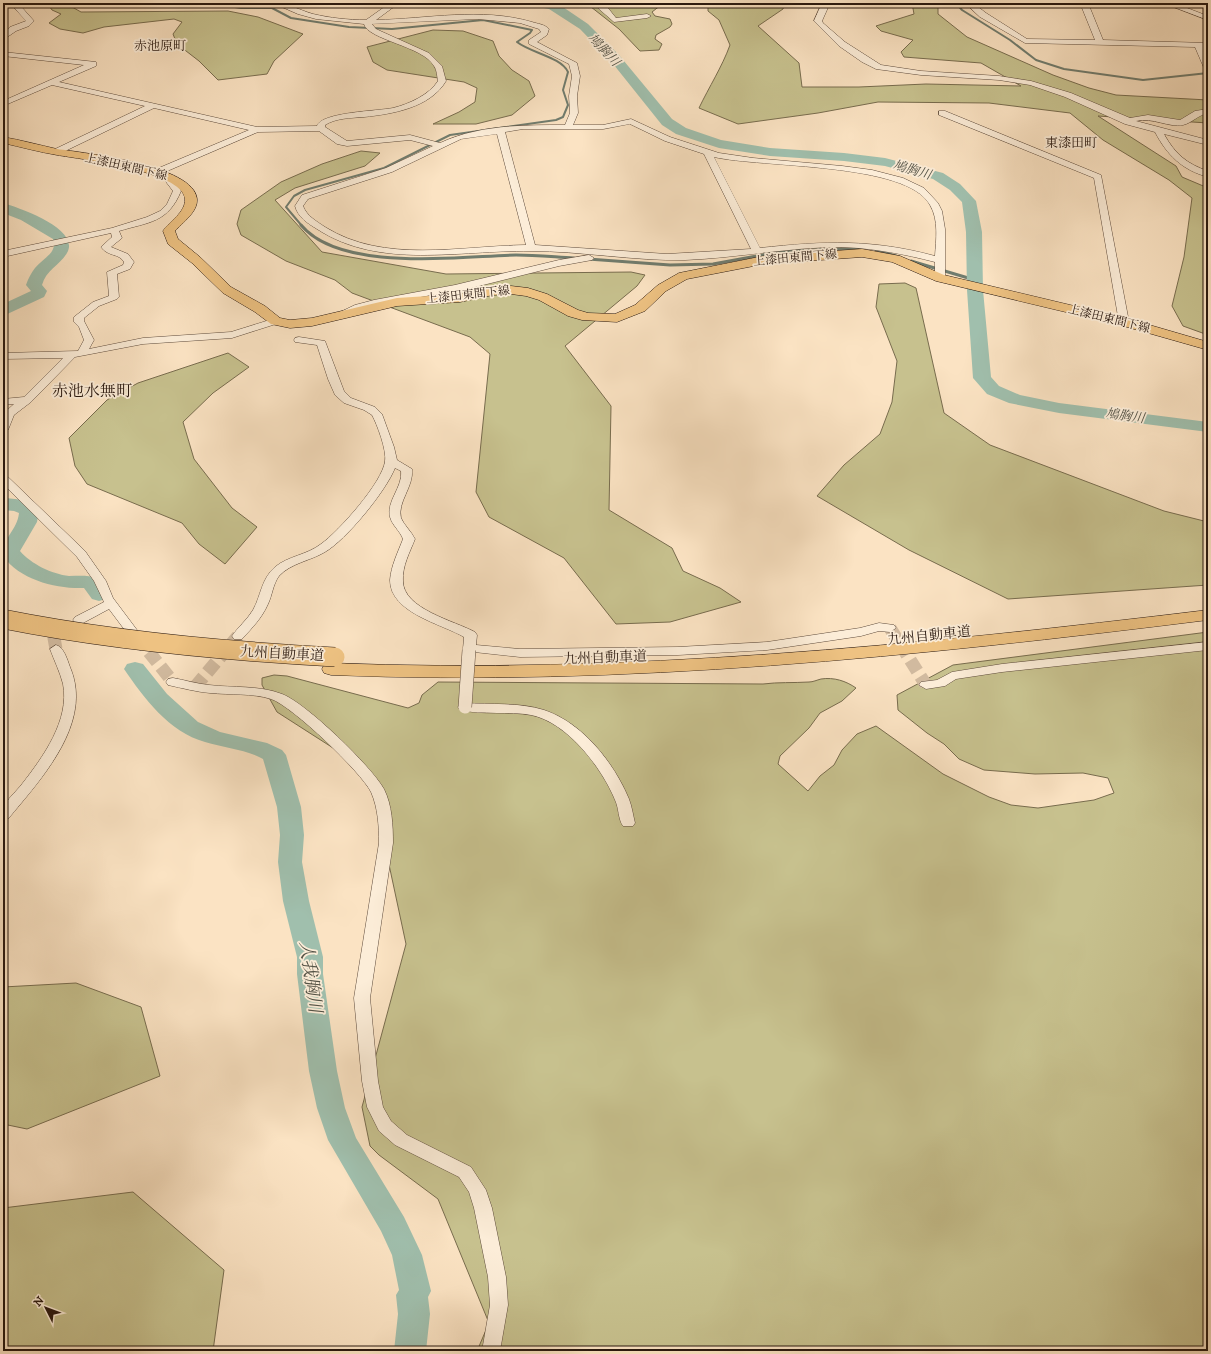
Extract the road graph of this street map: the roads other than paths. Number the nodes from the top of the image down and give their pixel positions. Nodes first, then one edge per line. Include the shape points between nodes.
1 (14, 3) edge
2 (277, 3) edge
3 (395, 3) edge
4 (600, 3) edge
5 (826, 3) edge
6 (969, 3) edge
7 (1084, 3) edge
8 (1167, 3) edge
9 (647, 16) dead end
10 (1208, 18) edge
11 (368, 22) junction
12 (3, 38) edge
13 (1100, 43) junction
14 (1198, 45) junction
15 (1208, 45) edge
16 (3, 54) edge
17 (1208, 68) edge
18 (53, 83) junction
19 (3, 104) edge
20 (152, 106) junction
21 (1208, 111) edge
22 (942, 112) dead end
23 (1128, 122) junction
24 (568, 126) junction
25 (322, 128) junction
26 (257, 129) junction
27 (500, 130) junction
28 (1158, 130) junction
29 (1190, 138) junction
30 (3, 140) edge
31 (1208, 143) edge
32 (1165, 144) junction
33 (439, 145) junction
34 (56, 152) junction
35 (708, 153) junction
36 (161, 173) junction
37 (1208, 174) edge
38 (114, 230) junction
39 (531, 248) junction
40 (757, 251) junction
41 (3, 254) edge
42 (619, 254) junction
43 (938, 260) junction
44 (940, 278) junction
45 (332, 318) junction
46 (276, 321) junction
47 (1124, 322) junction
48 (299, 340) dead end
49 (1208, 346) edge
50 (77, 353) junction
51 (3, 356) edge
52 (27, 400) junction
53 (3, 402) edge
54 (3, 430) edge
55 (391, 462) junction
56 (3, 478) edge
57 (112, 603) junction
58 (1208, 604) edge
59 (1208, 615) edge
60 (3, 619) edge
61 (79, 620) tunnel mouth
62 (890, 628) dead end
63 (3, 632) edge
64 (134, 634) tunnel mouth
65 (238, 636) tunnel mouth
66 (1208, 646) edge
67 (470, 648) junction
68 (56, 649) tunnel mouth
69 (333, 663) junction
70 (173, 682) tunnel mouth
71 (926, 685) dead end
72 (3, 816) edge
73 (628, 823) dead end
74 (491, 1351) edge

1 - 12 street via 30,21 13,28
2 - 11 street via 321,18
3 - 11 street
4 - 9 street via 614,20
5 - 23 street via 818,21 820,24 842,44 879,67 1025,82 1068,95
6 - 13 street via 983,15 1025,41
7 - 13 street
8 - 10 street
11 - 24 street via 475,16 517,20 542,27 545,29 544,33 532,42 573,63 576,76 574,113
11 - 25 street via 373,31 432,59 438,67 442,81 425,98 405,107 335,118 321,124
13 - 14 street
14 - 15 street
14 - 17 street
16 - 18 street via 93,64
18 - 19 street
18 - 20 street
20 - 26 street
20 - 34 street
21 - 23 street via 1198,112 1181,123 1149,116 1136,117
22 - 47 street via 1098,177
23 - 28 street
24 - 27 street
24 - 35 street via 603,127 631,121 664,139
25 - 26 street
25 - 33 street via 340,142 347,144 410,137
26 - 36 street
27 - 33 street via 459,136
27 - 39 street
28 - 29 street
28 - 32 street
29 - 31 street
29 - 32 street
30 - 34 main road, 上漆田東間下線
32 - 37 street via 1172,156
33 - 39 street via 389,170 305,197 299,206 301,212 328,234 370,248 415,252
34 - 36 main road, 上漆田東間下線
35 - 40 street
35 - 43 street via 763,162 879,174 912,183 930,196 935,204 940,223
36 - 38 street via 178,191 171,205 163,213 150,219
36 - 46 main road, 上漆田東間下線 via 182,182 192,198 190,207 169,231 172,241 228,290
38 - 41 street
38 - 50 street via 117,238 106,246 109,251 125,256 129,262 127,267 112,272 114,297 96,304 79,317 89,340
39 - 42 street
40 - 42 street via 683,257
40 - 43 street via 818,245 861,245 919,254
42 - 45 street via 554,262 470,286 380,301
43 - 44 street
44 - 45 main road, 上漆田東間下線 via 902,261 880,255 862,253 799,257 764,260 683,276 662,288 640,308 617,318 587,317 528,292 511,290 448,299 397,302
44 - 47 main road, 上漆田東間下線
45 - 46 main road, 上漆田東間下線 via 300,324
46 - 50 street via 232,334 143,341
47 - 49 main road, 上漆田東間下線
48 - 55 street via 320,343 325,350 331,376 344,398 374,412 380,421
50 - 51 street
50 - 52 street
52 - 53 street
52 - 54 street via 9,413
55 - 65 street via 388,473 335,538 323,548 279,570 268,584 264,601 255,617
55 - 67 street via 406,469 408,476 396,504 395,515 409,539 397,575 397,586 416,610 471,635
56 - 57 street via 81,554
57 - 61 street
57 - 64 street
58 - 69 highway, 九州自動車道 via 946,635 813,647 644,658
59 - 69 highway, 九州自動車道 via 817,657 646,668 496,672
60 - 69 highway, 九州自動車道, bridge via 93,636
62 - 67 street via 879,627 767,646 678,651 520,653
63 - 69 highway, 九州自動車道 via 85,646 241,664
66 - 71 street via 1002,668 952,676 940,683
67 - 73 street, bridge via 465,707 530,711 546,715 565,726 579,738 610,777 622,799
68 - 72 street via 70,689 65,721 58,741 46,762
70 - 74 street via 278,697 305,714 360,768 377,790 386,825 386,843 362,998 375,1107 385,1126 401,1140 465,1172 477,1190 497,1277 498,1305

